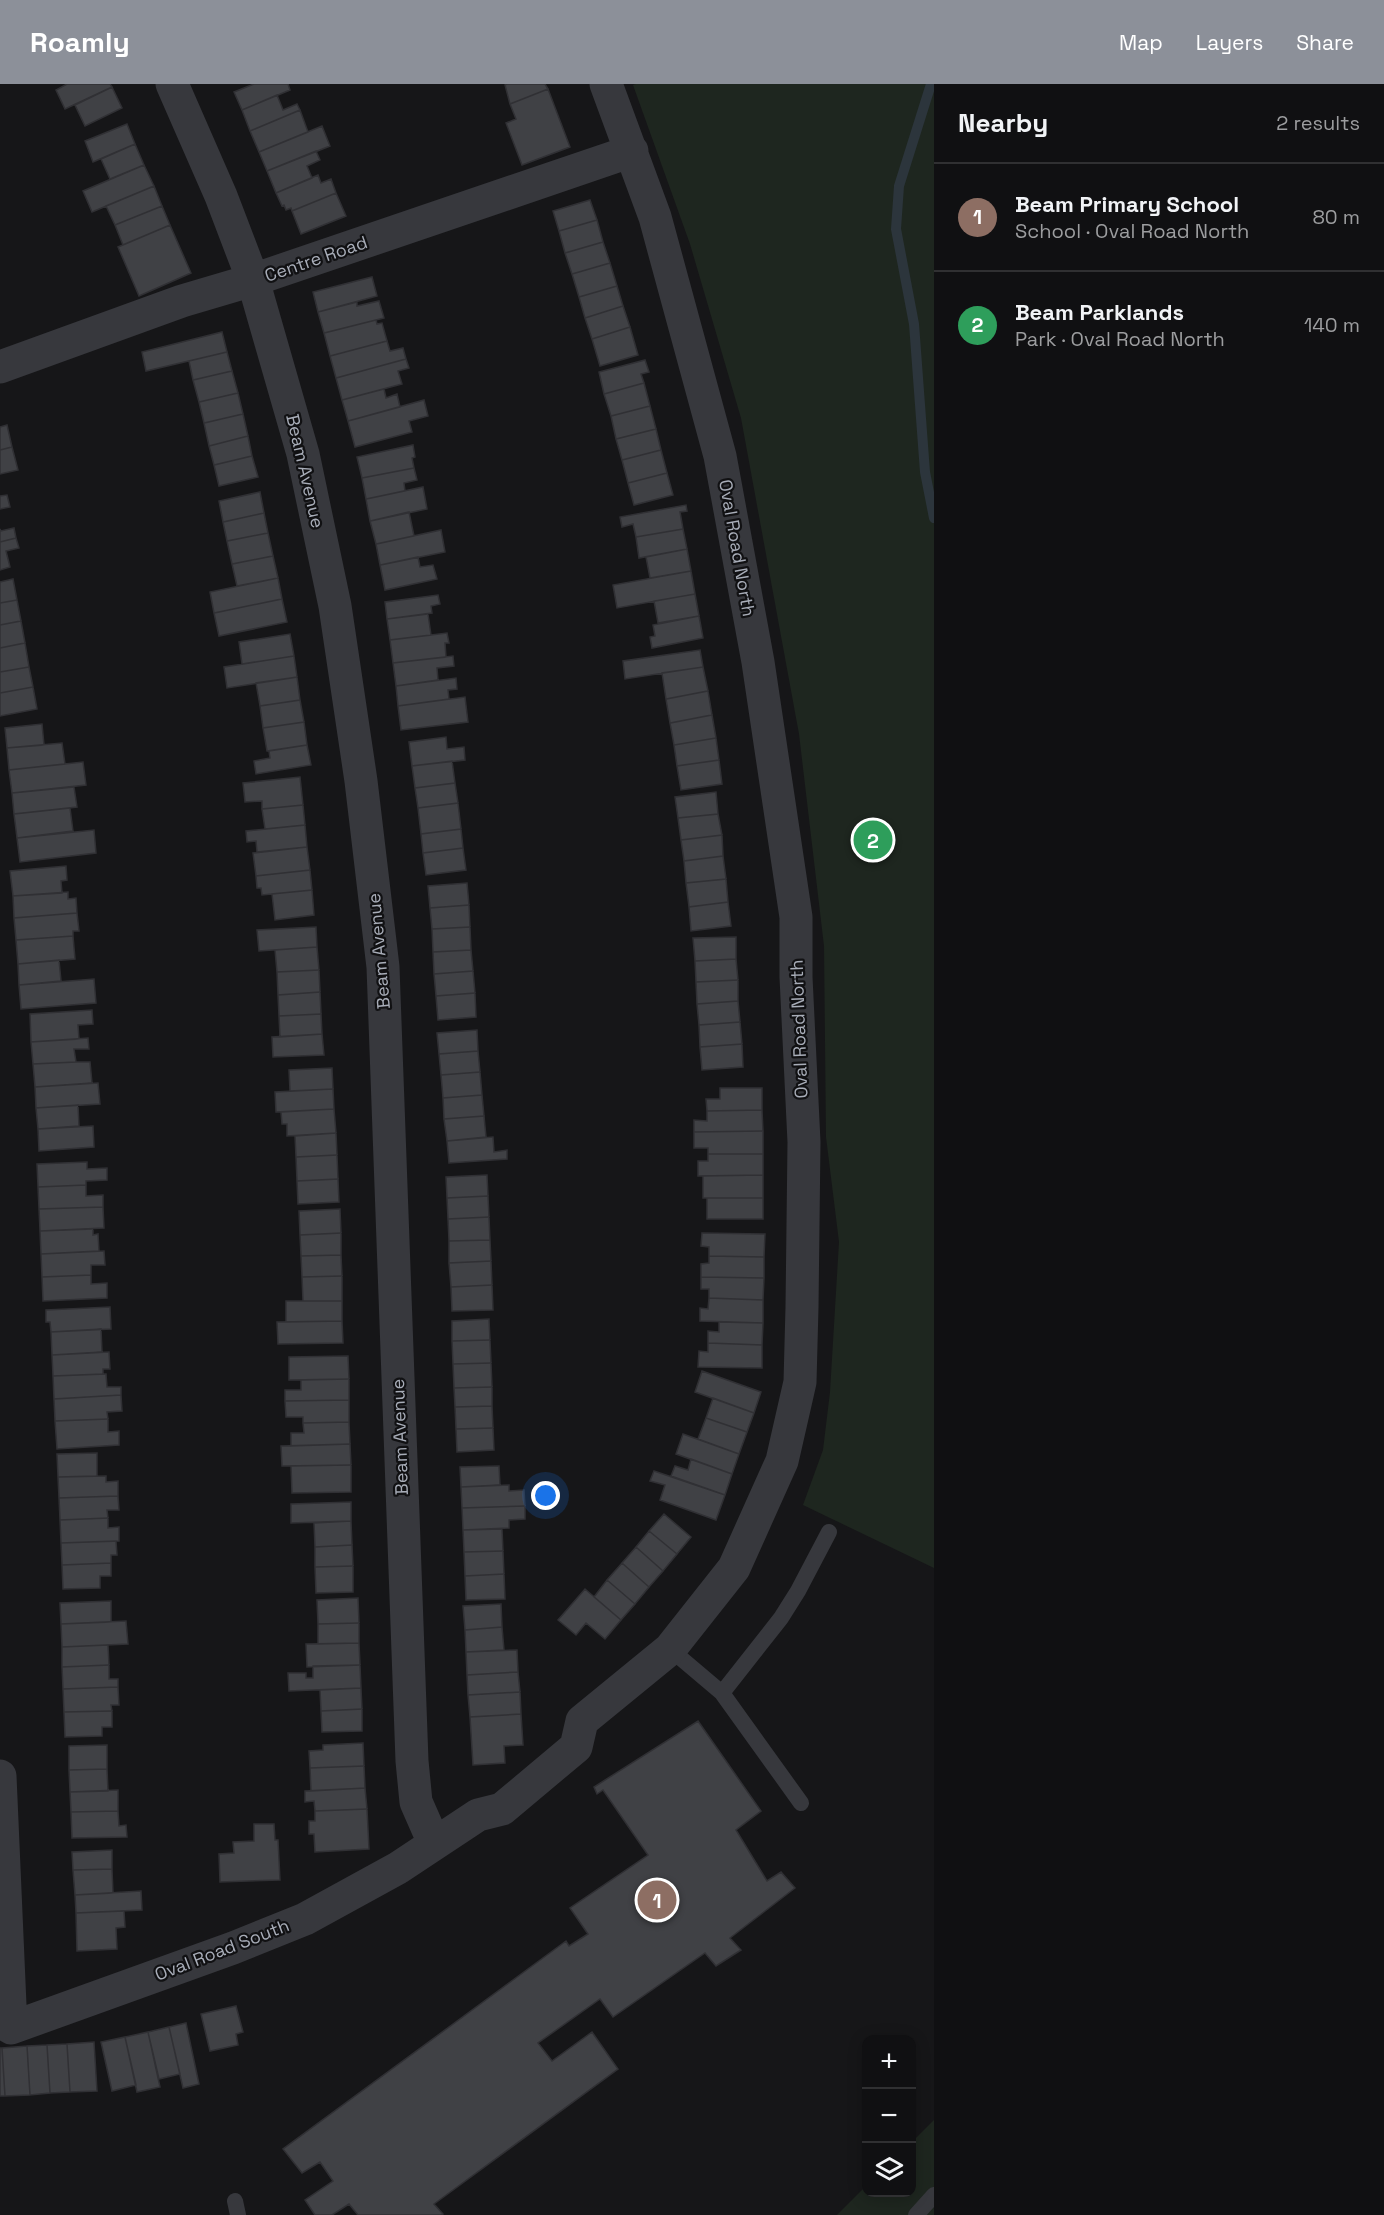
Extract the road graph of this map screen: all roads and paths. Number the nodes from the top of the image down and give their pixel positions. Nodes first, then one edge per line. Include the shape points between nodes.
1 (172, 84) edge
2 (606, 84) edge
3 (632, 151) junction
4 (254, 280) junction
5 (0, 367) edge
6 (830, 1532) dead end
7 (670, 1649) junction
8 (722, 1693) junction
9 (0, 1776) edge
10 (801, 1803) dead end
11 (434, 1843) junction
12 (5, 2024) edge
13 (934, 2195) edge
14 (916, 2215) edge

1 - 4 street, Beam Avenue
2 - 3 street, Oval Road North
3 - 4 street, Centre Road
3 - 7 street, Oval Road North via 655,217 720,456 758,662 796,917 804,1142 800,1382 782,1461 734,1568
4 - 5 street, Centre Road via 182,301
4 - 11 street, Beam Avenue via 303,454 335,606 383,967 412,1761 416,1802
6 - 8 lane via 781,1618
7 - 8 lane
7 - 11 street, Oval Road North via 582,1721 576,1747 540,1779 502,1809 478,1815
8 - 10 lane
9 - 12 street
11 - 12 street, Oval Road South via 398,1868 305,1918 233,1948
13 - 14 lane

